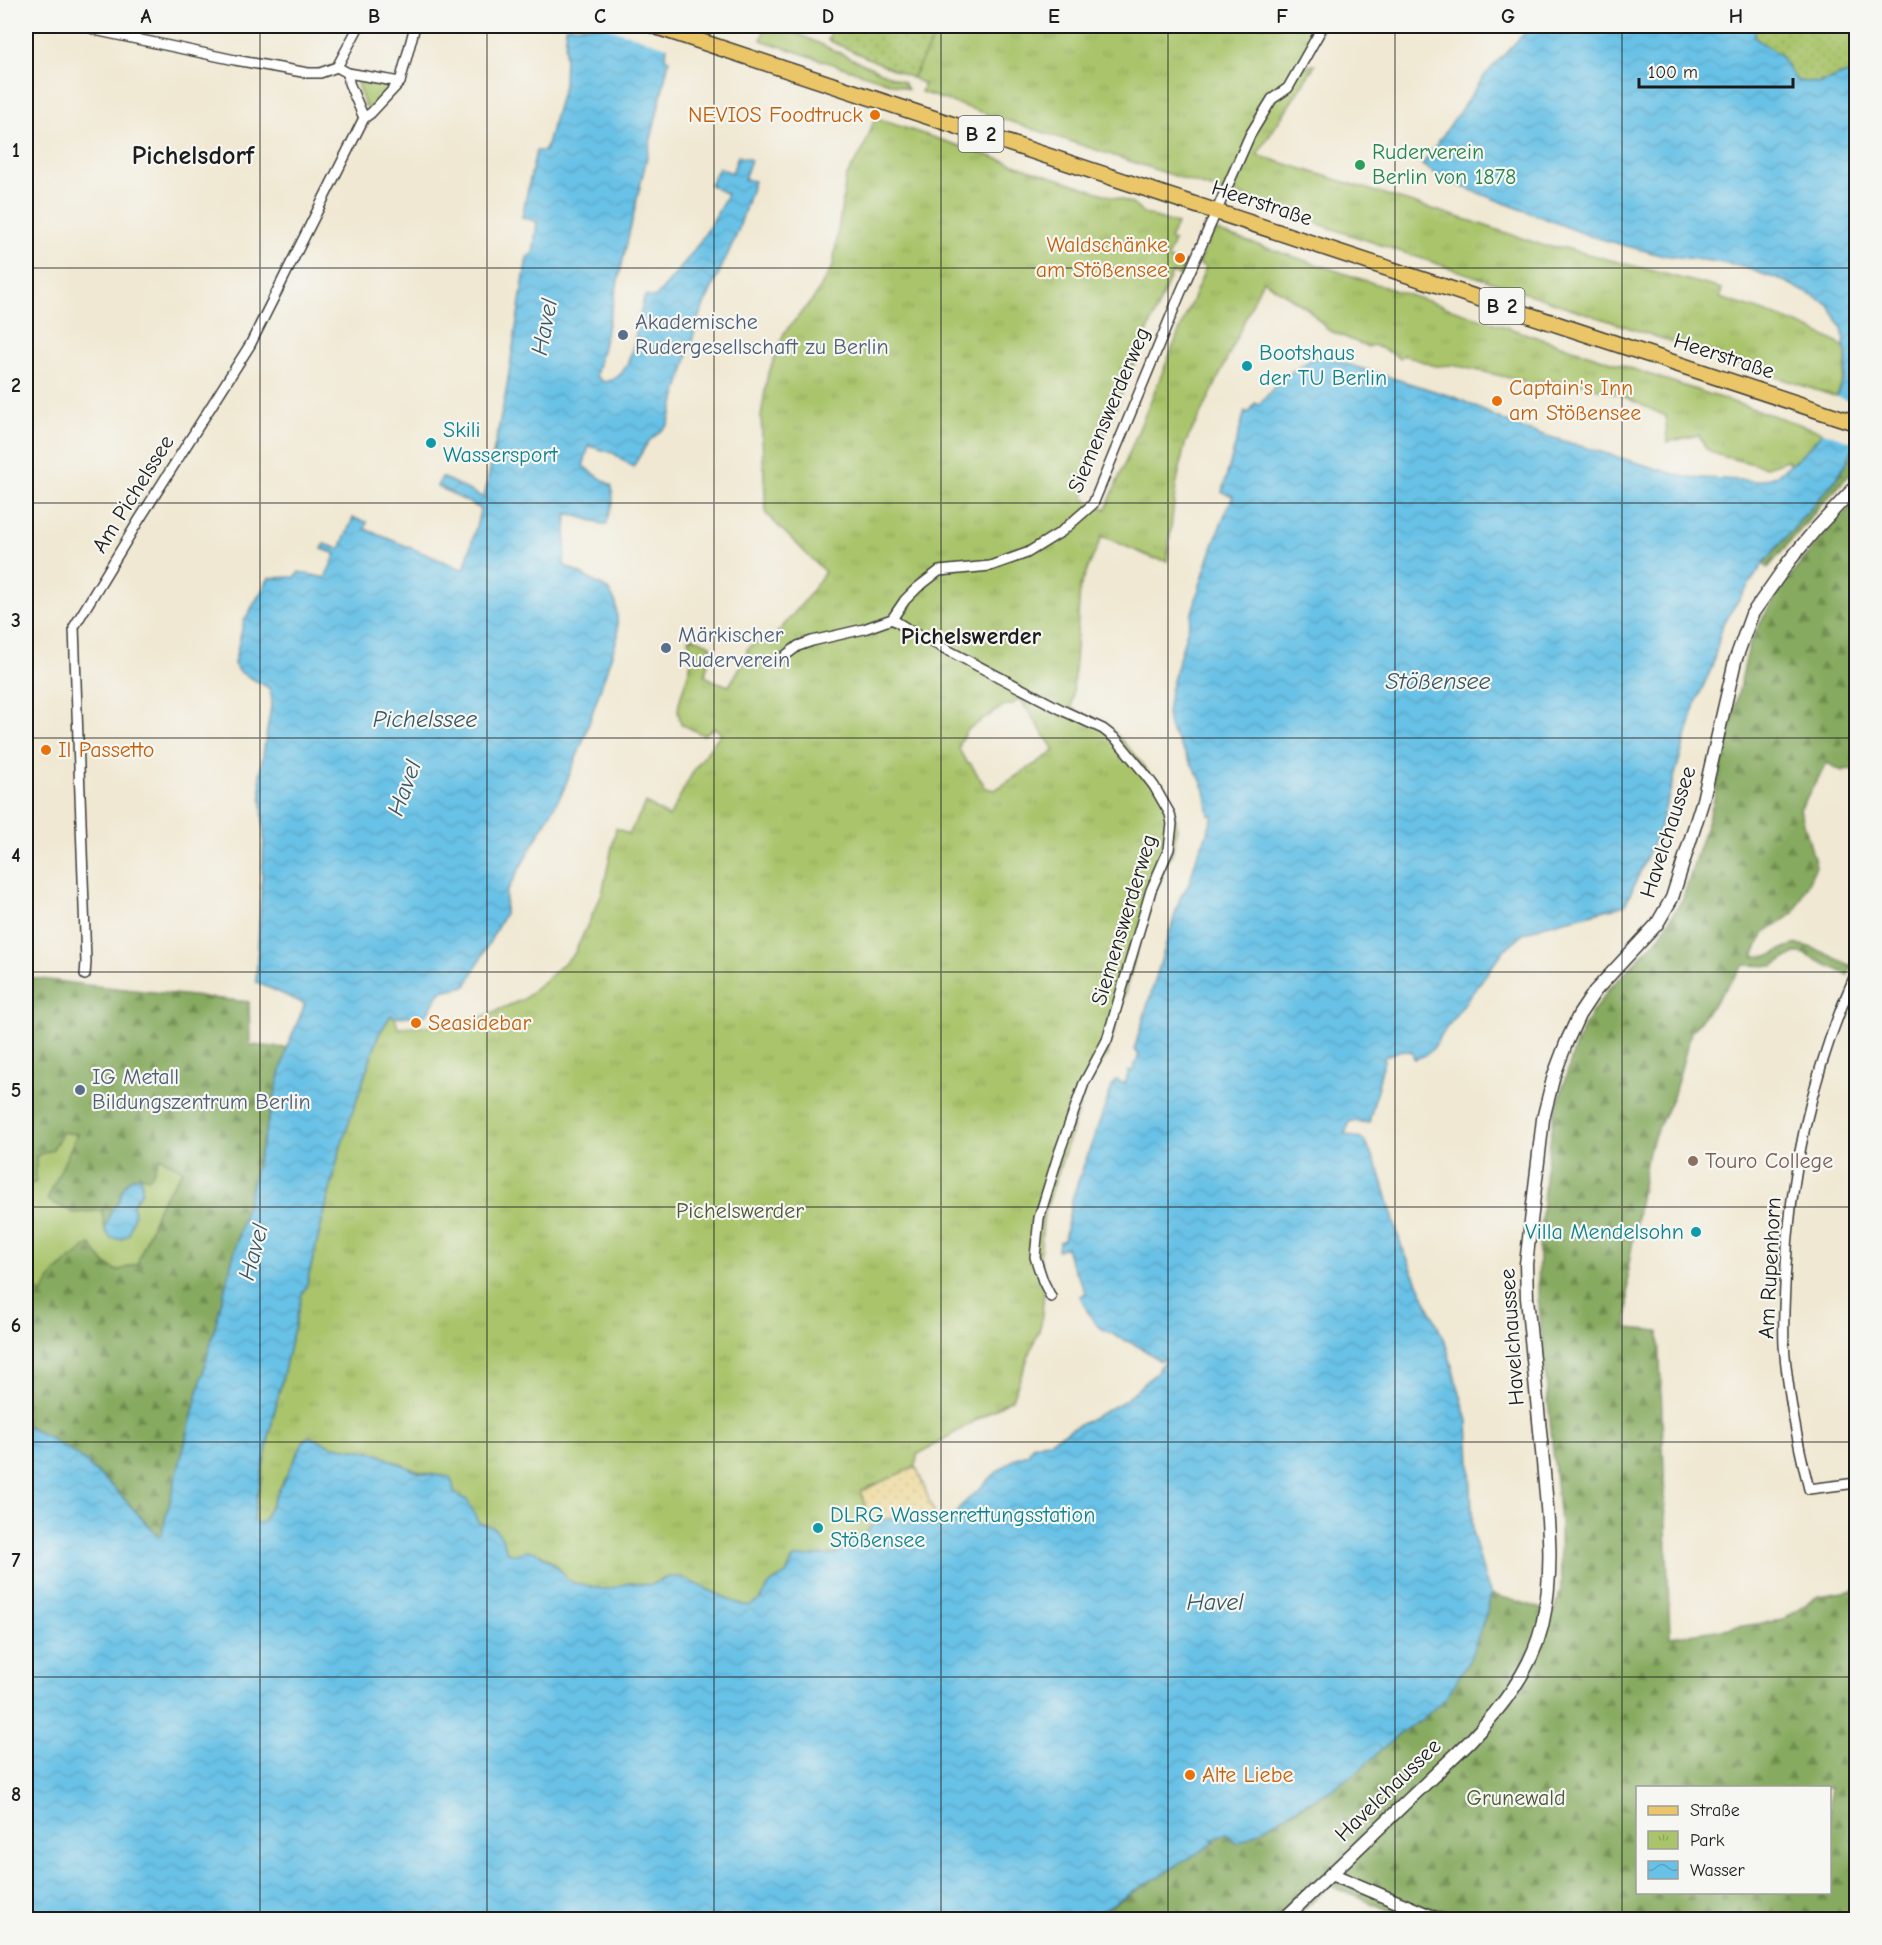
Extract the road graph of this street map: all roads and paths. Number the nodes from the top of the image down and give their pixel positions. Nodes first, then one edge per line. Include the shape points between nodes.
1 (86, 26) edge
2 (359, 26) edge
3 (415, 26) edge
4 (654, 26) edge
5 (1323, 26) edge
6 (337, 67) junction
7 (348, 73) junction
8 (400, 82) junction
9 (364, 117) junction
10 (1216, 211) junction
11 (1857, 423) edge
12 (1857, 486) edge
13 (892, 619) junction
14 (786, 655) dead end
15 (1857, 973) edge
16 (85, 975) dead end
17 (1051, 1297) dead end
18 (1857, 1483) edge
19 (1331, 1874) junction
20 (1283, 1920) edge
21 (1440, 1920) edge

1 - 6 street via 308,73
2 - 6 street
3 - 8 street
4 - 10 main road, Heerstraße / B 2
5 - 10 street, Siemenswerderweg via 1288,88 1272,99 1260,116
6 - 7 street
7 - 8 street
7 - 9 street
8 - 9 street, Am Pichelssee
9 - 16 street, Am Pichelssee via 250,345 74,627
10 - 11 main road, Heerstraße / B 2
10 - 13 street, Siemenswerderweg via 1093,504 1061,532 1027,552 990,566 939,571 905,600
12 - 19 street, Havelchaussee via 1790,560 1752,614 1735,661 1703,800 1672,898 1657,924 1584,1007 1554,1075 1543,1119 1526,1264 1550,1573 1541,1627 1530,1659 1492,1718
13 - 14 street via 812,641
13 - 17 street, Siemenswerderweg via 1103,729 1141,769 1170,814 1168,849 1151,890 1107,1040 1084,1083 1039,1218 1035,1257
15 - 18 street, Am Rupenhorn via 1827,1050 1798,1158 1786,1248 1784,1334 1789,1397 1809,1489
19 - 20 street, Havelchaussee
19 - 21 street

